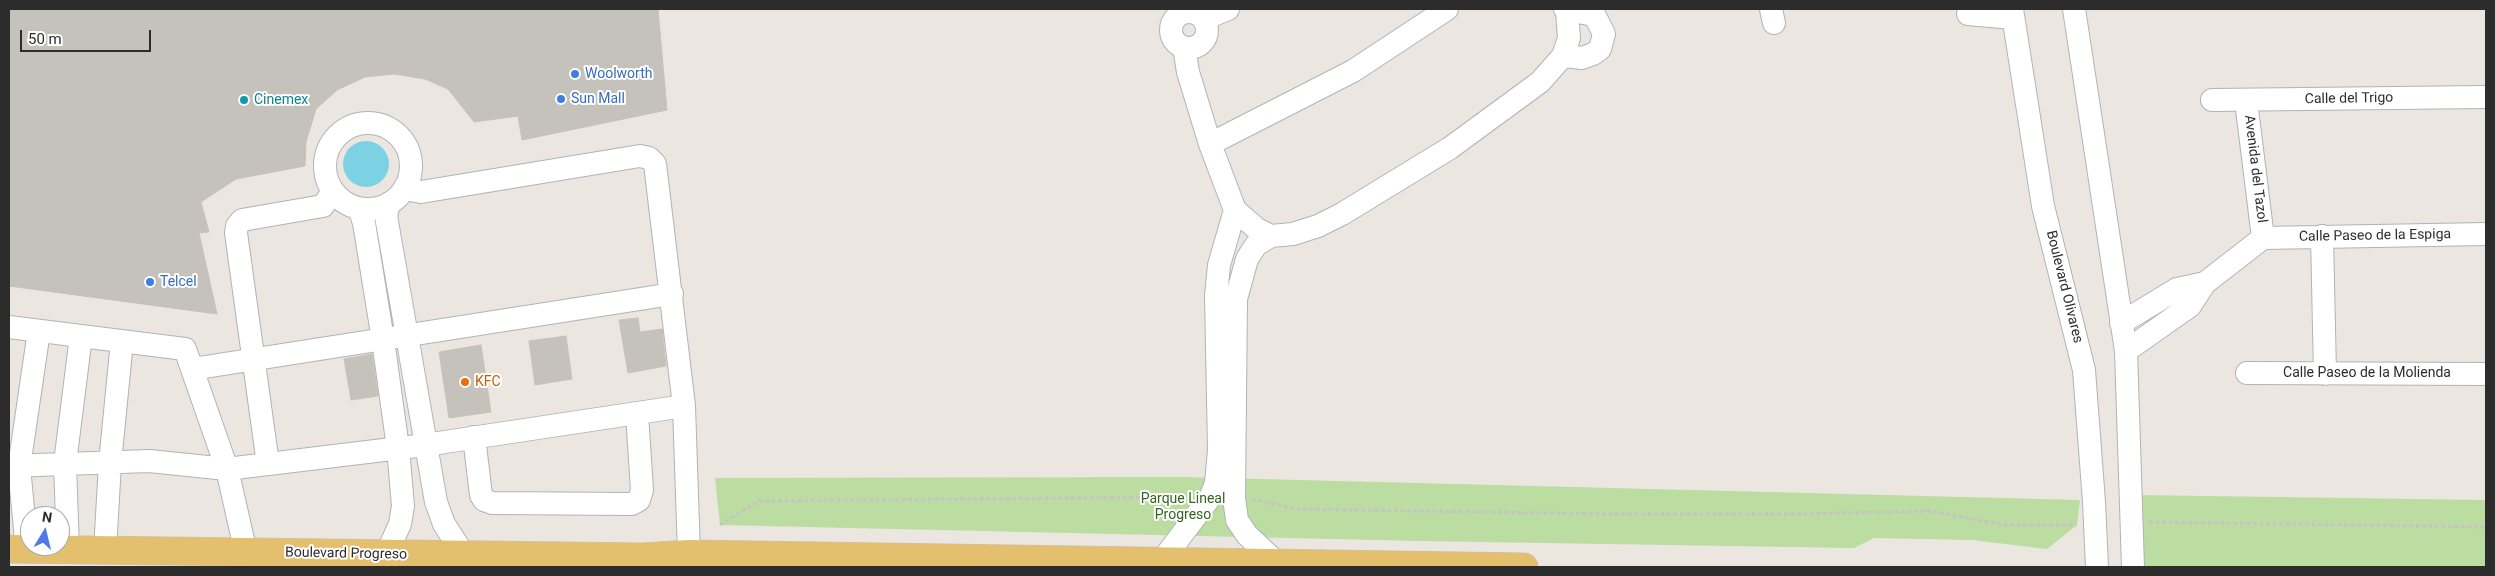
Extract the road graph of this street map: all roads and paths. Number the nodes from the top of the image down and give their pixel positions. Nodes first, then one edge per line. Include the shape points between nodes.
1 (1228, 9) edge
2 (1447, 9) edge
3 (2074, 9) edge
4 (1566, 10) edge
5 (1968, 14) dead end
6 (2013, 14) edge
7 (1170, 15) edge
8 (1204, 19) junction
9 (1184, 47) junction
10 (1563, 56) junction
11 (2486, 97) edge
12 (2212, 100) dead end
13 (2246, 101) junction
14 (1210, 144) junction
15 (333, 191) junction
16 (397, 196) junction
17 (359, 208) junction
18 (1235, 210) junction
19 (2486, 234) edge
20 (1271, 236) junction
21 (2322, 236) junction
22 (2264, 238) junction
23 (2205, 283) junction
24 (672, 294) junction
25 (1226, 297) junction
26 (2121, 323) junction
27 (9, 327) edge
28 (39, 331) junction
29 (81, 336) junction
30 (407, 336) junction
31 (383, 340) junction
32 (122, 341) junction
33 (2126, 352) junction
34 (252, 360) junction
35 (192, 369) junction
36 (2247, 373) dead end
37 (2324, 374) junction
38 (2486, 374) edge
39 (684, 406) junction
40 (636, 414) junction
41 (474, 437) junction
42 (425, 444) junction
43 (398, 448) junction
44 (65, 462) junction
45 (110, 463) junction
46 (268, 464) junction
47 (14, 466) edge
48 (227, 469) junction
49 (1224, 490) junction
50 (66, 506) edge
51 (2143, 522) dead end
52 (720, 525) dead end
53 (2077, 525) dead end
54 (2486, 527) edge
55 (70, 550) edge
56 (105, 551) junction
57 (246, 553) junction
58 (386, 554) junction
59 (689, 554) junction
60 (464, 555) junction
61 (24, 558) edge
62 (647, 562) edge
63 (753, 562) edge
64 (1160, 562) junction
65 (1277, 563) junction
66 (1524, 567) edge
67 (2097, 567) edge
68 (2133, 567) edge

1 - 8 street
2 - 14 street via 1353,71
3 - 26 street
4 - 10 street via 1569,38
4 - 10 street via 1595,16 1604,34 1600,49 1593,54 1582,58
5 - 6 street
6 - 67 street, Boulevard Olivares via 2043,206 2084,370
7 - 8 street via 1187,11
7 - 9 street via 1171,34
8 - 9 street via 1207,31 1202,43
9 - 14 street via 1188,72
10 - 20 street via 1540,82 1441,153 1318,226
11 - 13 street, Calle del Trigo
12 - 13 street, Calle del Trigo
13 - 22 street, Avenida del Tazol
14 - 18 street
15 - 16 street via 325,172 326,156 332,142 347,128 367,123 387,127 403,140 411,159 409,180
15 - 17 street
15 - 34 street via 323,206 242,220 237,226
16 - 17 street via 379,207
16 - 24 street via 640,156 649,158 655,164
16 - 30 street via 386,216
17 - 31 street
18 - 20 street via 1257,229
18 - 25 street via 1219,265
19 - 21 street, Calle Paseo de la Espiga
20 - 25 street via 1256,245
21 - 22 street, Calle Paseo de la Espiga
21 - 37 street
22 - 23 street
23 - 26 street via 2177,289
23 - 33 street via 2190,306
24 - 30 street
24 - 39 street
25 - 49 street
26 - 33 street
27 - 28 street
28 - 29 street
28 - 47 street
29 - 32 street
29 - 44 street
30 - 31 street
30 - 42 street
31 - 34 street
31 - 43 street
32 - 35 street via 185,349
32 - 45 street
33 - 68 street
34 - 35 street
34 - 46 street
35 - 48 street
36 - 37 street, Calle Paseo de la Molienda
37 - 38 street, Calle Paseo de la Molienda
39 - 40 street
39 - 59 street
40 - 41 street
40 - 41 street via 642,490 639,500 632,504 492,503 484,500
41 - 42 street
42 - 43 street
42 - 60 street via 436,502 444,524
43 - 46 street
43 - 58 street via 403,506 400,524
44 - 45 street
44 - 47 street
44 - 50 street
45 - 48 street via 149,461
45 - 56 street
46 - 48 street
47 - 61 street
48 - 57 street
49 - 52 path via 759,501
49 - 53 path via 1298,508 1609,514 1930,511 2006,525
49 - 64 street
49 - 65 street via 1247,535
51 - 54 path
55 - 56 main road, Boulevard Progreso
56 - 57 main road, Boulevard Progreso
57 - 58 main road, Boulevard Progreso
58 - 60 main road, Boulevard Progreso
59 - 62 main road, Boulevard Progreso
59 - 63 main road, Boulevard Progreso
60 - 62 main road, Boulevard Progreso
63 - 64 main road, Boulevard Progreso
64 - 65 main road, Boulevard Progreso
65 - 66 main road, Boulevard Progreso

